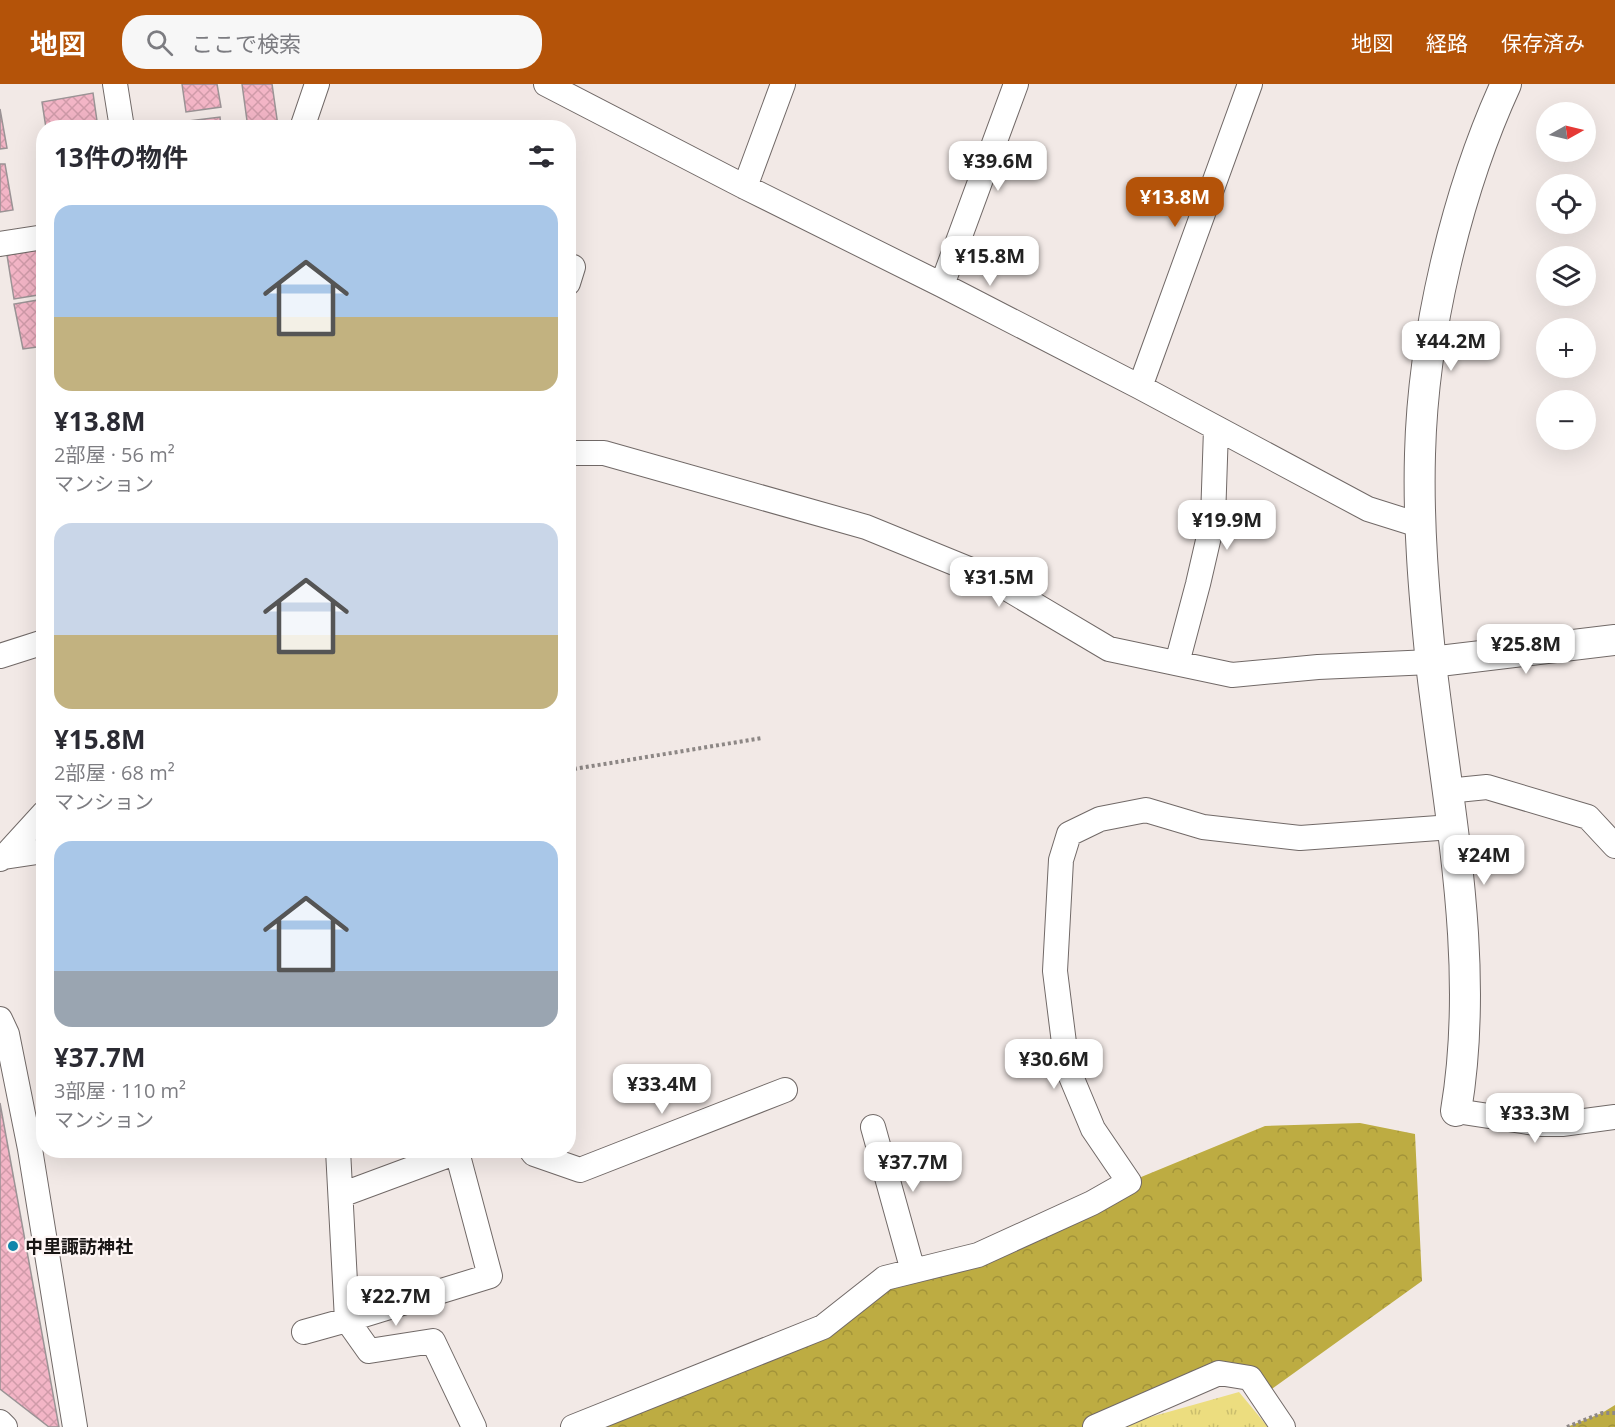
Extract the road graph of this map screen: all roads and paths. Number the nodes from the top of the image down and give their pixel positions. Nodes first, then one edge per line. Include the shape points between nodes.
1 (115, 84) edge
2 (317, 84) edge
3 (547, 84) edge
4 (783, 84) edge
5 (1016, 84) edge
6 (1250, 84) edge
7 (1506, 84) edge
8 (121, 120) edge
9 (305, 120) edge
10 (745, 188) junction
11 (36, 238) edge
12 (0, 244) edge
13 (942, 285) junction
14 (1140, 387) junction
15 (1216, 429) junction
16 (576, 453) edge
17 (1419, 525) junction
18 (1615, 640) edge
19 (36, 645) edge
20 (0, 656) edge
21 (1431, 662) junction
22 (1177, 663) junction
23 (762, 738) dead end
24 (576, 769) edge
25 (1447, 790) junction
26 (36, 822) edge
27 (1452, 827) junction
28 (1615, 846) edge
29 (36, 852) edge
30 (2, 858) edge
31 (0, 1019) edge
32 (785, 1090) dead end
33 (1456, 1111) joint
34 (1615, 1117) edge
35 (873, 1127) dead end
36 (339, 1158) edge
37 (440, 1158) edge
38 (461, 1158) edge
39 (546, 1158) edge
40 (341, 1195) junction
41 (913, 1271) junction
42 (347, 1320) junction
43 (304, 1332) dead end
44 (1615, 1413) edge
45 (0, 1422) edge
46 (5, 1427) edge
47 (75, 1427) edge
48 (474, 1427) edge
49 (573, 1427) edge
50 (1095, 1427) edge
51 (1283, 1427) edge
52 (1567, 1427) edge

1 - 8 street
2 - 9 street
3 - 10 street
4 - 10 street
5 - 13 street
6 - 14 street
7 - 17 street via 1490,119 1452,235 1426,377
10 - 13 street
11 - 12 street
13 - 14 street
14 - 15 street
15 - 17 street via 1368,509
15 - 22 street via 1213,519
16 - 22 street via 604,453 866,527 986,576 1109,650
17 - 21 street
18 - 21 street
19 - 20 street
21 - 22 street via 1232,675
21 - 25 street
23 - 24 path
25 - 27 street
25 - 28 street via 1487,787 1588,817
26 - 30 street
27 - 33 street via 1461,895 1464,970
27 - 41 street via 1299,838 1203,827 1146,810 1100,819 1069,834 1061,860 1055,970 1067,1067 1093,1129 1130,1182 978,1255
29 - 30 street
31 - 47 street via 7,1034 30,1149
32 - 39 street via 580,1170
33 - 34 street via 1541,1124
35 - 41 street
36 - 40 street
37 - 40 street
38 - 42 street via 490,1275
40 - 42 street
41 - 49 street via 885,1278 824,1327
42 - 43 street
42 - 48 street via 369,1352 433,1341
44 - 52 path via 1602,1413
45 - 46 street
50 - 51 street via 1219,1373 1250,1378

